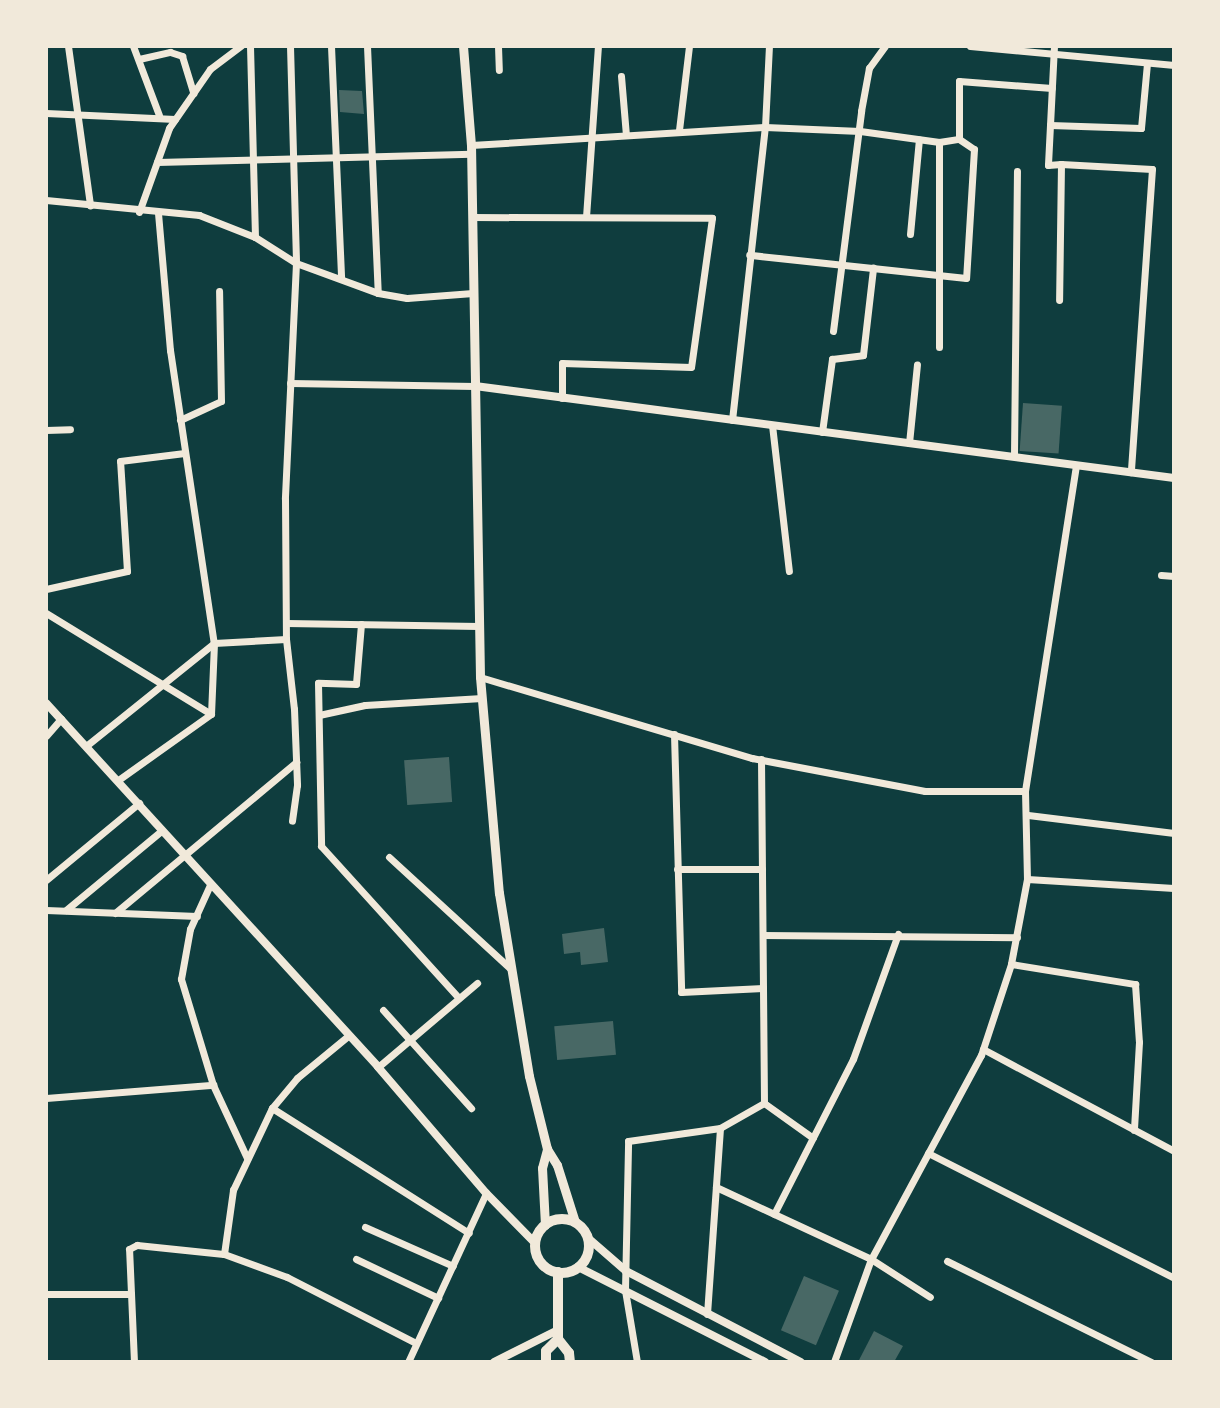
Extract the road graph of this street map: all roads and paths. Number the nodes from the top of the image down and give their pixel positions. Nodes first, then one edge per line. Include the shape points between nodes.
1 (68, 46) edge
2 (133, 46) edge
3 (241, 46) edge
4 (250, 46) edge
5 (290, 46) edge
6 (331, 46) edge
7 (367, 46) edge
8 (463, 46) edge
9 (498, 46) edge
10 (598, 46) edge
11 (689, 46) edge
12 (769, 46) edge
13 (885, 46) edge
14 (970, 46) edge
15 (1054, 50) edge
16 (139, 59) junction
17 (1147, 63) junction
18 (1174, 65) edge
19 (499, 70) dead end
20 (621, 76) dead end
21 (1052, 88) junction
22 (193, 93) junction
23 (46, 113) edge
24 (77, 114) junction
25 (159, 115) junction
26 (175, 119) junction
27 (1050, 125) junction
28 (765, 127) junction
29 (679, 130) junction
30 (860, 131) junction
31 (626, 135) junction
32 (591, 139) junction
33 (919, 139) junction
34 (959, 139) junction
35 (939, 142) junction
36 (471, 149) junction
37 (372, 156) junction
38 (336, 157) junction
39 (293, 158) junction
40 (253, 159) junction
41 (157, 162) junction
42 (1061, 164) junction
43 (1017, 171) dead end
44 (46, 200) edge
45 (90, 205) junction
46 (139, 212) junction
47 (158, 213) junction
48 (472, 217) junction
49 (586, 217) junction
50 (910, 234) dead end
51 (255, 237) junction
52 (749, 255) junction
53 (296, 263) junction
54 (842, 265) junction
55 (873, 268) junction
56 (940, 276) junction
57 (341, 278) junction
58 (219, 291) dead end
59 (378, 293) junction
60 (473, 293) junction
61 (1059, 300) dead end
62 (833, 331) dead end
63 (939, 347) dead end
64 (917, 364) dead end
65 (290, 383) junction
66 (475, 386) junction
67 (562, 398) junction
68 (180, 420) junction
69 (732, 420) junction
70 (772, 425) junction
71 (70, 429) dead end
72 (46, 430) edge
73 (822, 432) junction
74 (909, 443) junction
75 (185, 453) junction
76 (1014, 455) junction
77 (1076, 465) junction
78 (1131, 472) junction
79 (1174, 478) edge
80 (789, 571) dead end
81 (1161, 575) dead end
82 (1174, 576) edge
83 (46, 589) edge
84 (46, 613) edge
85 (286, 623) junction
86 (361, 624) junction
87 (479, 626) junction
88 (286, 639) junction
89 (214, 643) junction
90 (480, 677) junction
91 (163, 684) junction
92 (482, 698) junction
93 (46, 703) edge
94 (211, 714) junction
95 (319, 715) junction
96 (61, 719) junction
97 (674, 734) junction
98 (46, 736) edge
99 (86, 746) junction
100 (761, 759) junction
101 (296, 762) junction
102 (118, 780) junction
103 (1025, 791) junction
104 (139, 803) junction
105 (1028, 815) junction
106 (292, 821) dead end
107 (161, 831) junction
108 (1174, 833) edge
109 (184, 856) junction
110 (389, 857) dead end
111 (677, 869) junction
112 (762, 869) junction
113 (1027, 879) junction
114 (46, 880) edge
115 (210, 885) junction
116 (1174, 888) edge
117 (46, 910) edge
118 (66, 910) junction
119 (115, 913) junction
120 (197, 916) junction
121 (898, 934) junction
122 (763, 935) junction
123 (1017, 937) junction
124 (1011, 964) junction
125 (512, 970) junction
126 (477, 983) dead end
127 (763, 988) junction
128 (459, 998) junction
129 (383, 1010) dead end
130 (348, 1036) junction
131 (409, 1040) junction
132 (983, 1049) junction
133 (378, 1067) junction
134 (213, 1085) junction
135 (46, 1098) edge
136 (764, 1103) junction
137 (272, 1108) junction
138 (471, 1108) dead end
139 (720, 1128) junction
140 (1134, 1130) junction
141 (813, 1138) junction
142 (547, 1149) junction
143 (1174, 1151) edge
144 (928, 1153) junction
145 (247, 1158) junction
146 (716, 1187) junction
147 (486, 1193) junction
148 (774, 1214) junction
149 (575, 1222) junction
150 (545, 1225) junction
151 (365, 1227) dead end
152 (469, 1233) junction
153 (588, 1238) junction
154 (535, 1243) junction
155 (224, 1254) junction
156 (356, 1259) dead end
157 (871, 1259) junction
158 (947, 1261) dead end
159 (453, 1266) junction
160 (578, 1267) junction
161 (626, 1271) junction
162 (558, 1272) junction
163 (1174, 1278) edge
164 (625, 1290) junction
165 (46, 1294) edge
166 (131, 1294) junction
167 (930, 1297) dead end
168 (438, 1298) junction
169 (707, 1314) junction
170 (558, 1334) junction
171 (416, 1343) junction
172 (134, 1362) edge
173 (408, 1362) edge
174 (494, 1362) edge
175 (546, 1362) edge
176 (570, 1362) edge
177 (637, 1362) edge
178 (765, 1362) edge
179 (801, 1362) edge
180 (834, 1362) edge
181 (1151, 1362) edge

1 - 24 street
2 - 16 street
3 - 22 street via 210,69
4 - 40 street
5 - 39 street
6 - 38 street
7 - 37 street
8 - 36 main road
9 - 19 street
10 - 32 street
11 - 29 street
12 - 28 street
13 - 30 street via 869,68
14 - 15 street
15 - 17 street
15 - 21 street
16 - 22 street via 170,52 182,56
16 - 25 street
17 - 18 street
17 - 27 street via 1141,128
20 - 31 street
21 - 27 street
21 - 34 street via 959,81
22 - 26 street
23 - 24 street
24 - 25 street
24 - 45 street
25 - 26 street
26 - 41 street
27 - 42 street via 1048,165
28 - 29 street
28 - 30 street
28 - 52 street
29 - 31 street
30 - 33 street
30 - 54 street
31 - 32 street
32 - 36 street
32 - 49 street
33 - 35 street
33 - 50 street
34 - 35 street
34 - 56 street via 974,149 966,278
35 - 56 street
36 - 37 street
36 - 48 main road
37 - 38 street
37 - 59 street
38 - 39 street
38 - 57 street
39 - 40 street
39 - 53 street
40 - 41 street
40 - 51 street
41 - 46 street
42 - 61 street
42 - 78 street via 1152,169
43 - 76 street
44 - 45 street
45 - 46 street
46 - 47 street
47 - 51 street via 199,215
47 - 68 street
48 - 49 street
48 - 60 main road
49 - 67 street via 712,218 691,367 562,363
51 - 53 street
52 - 54 street
52 - 69 street
53 - 57 street
53 - 65 street
54 - 55 street
54 - 62 street
55 - 56 street
55 - 73 street via 863,355 832,359
56 - 63 street
57 - 59 street
58 - 68 street via 221,401
59 - 60 street via 407,298
60 - 66 main road
64 - 74 street
65 - 66 street
65 - 85 street
66 - 67 street
66 - 87 main road
67 - 69 street
68 - 75 street
69 - 70 street
70 - 73 street
70 - 80 street
71 - 72 street
73 - 74 street
74 - 76 street
75 - 83 street via 120,461 127,571
75 - 89 street
76 - 77 street
77 - 78 street
77 - 103 street
78 - 79 street
81 - 82 street
84 - 91 street
85 - 86 street
85 - 88 street
86 - 87 street
86 - 95 street via 356,684 318,683
87 - 90 main road
88 - 89 street
88 - 101 street
89 - 91 street
89 - 94 street
90 - 92 main road
90 - 97 street
91 - 94 street
91 - 99 street
92 - 95 street via 365,705
92 - 125 main road via 499,893
93 - 96 street
94 - 102 street
95 - 128 street via 321,846
96 - 98 street
96 - 99 street
97 - 100 street
97 - 111 street
99 - 102 street
100 - 103 street via 925,791
100 - 112 street
101 - 106 street
101 - 109 street
102 - 104 street
103 - 105 street
104 - 107 street
104 - 114 street
105 - 108 street
105 - 113 street
107 - 109 street
107 - 118 street
109 - 115 street
109 - 119 street
110 - 125 street
111 - 112 street
111 - 127 street via 681,992
112 - 122 street
113 - 116 street
113 - 123 street
115 - 120 street
115 - 130 street
117 - 118 street
118 - 119 street
119 - 120 street
120 - 134 street via 183,953 181,979
121 - 122 street
121 - 123 street
121 - 141 street via 853,1059
122 - 127 street
123 - 124 street
124 - 132 street
124 - 140 street via 1135,984 1139,1042
125 - 142 main road
126 - 128 street
127 - 136 street
128 - 131 street
129 - 131 street
130 - 133 street
130 - 137 street via 297,1078
131 - 133 street
131 - 138 street
132 - 140 street
132 - 144 street
133 - 147 street
134 - 135 street
134 - 145 street
136 - 139 street
136 - 141 street
137 - 145 street
137 - 152 street
139 - 146 street
139 - 161 street via 628,1141
140 - 143 street
141 - 148 street
142 - 149 main road
142 - 150 main road via 542,1168
144 - 157 street
144 - 163 street
145 - 155 street via 233,1190
146 - 148 street
146 - 169 street
147 - 152 street
147 - 154 street
148 - 157 street
149 - 150 main road
149 - 153 main road
150 - 154 main road
151 - 159 street
152 - 159 street
153 - 160 main road
153 - 161 street
154 - 162 main road via 540,1262
155 - 166 street via 137,1245 129,1249
155 - 171 street via 287,1277
156 - 168 street
157 - 167 street
157 - 180 street
158 - 181 street
159 - 168 street
160 - 162 main road
160 - 164 street
161 - 164 street
161 - 169 street
162 - 170 main road
164 - 177 street
164 - 178 street
165 - 166 street
166 - 172 street
168 - 171 street
169 - 179 street
170 - 174 street
170 - 175 main road via 546,1351
170 - 176 main road
171 - 173 street

